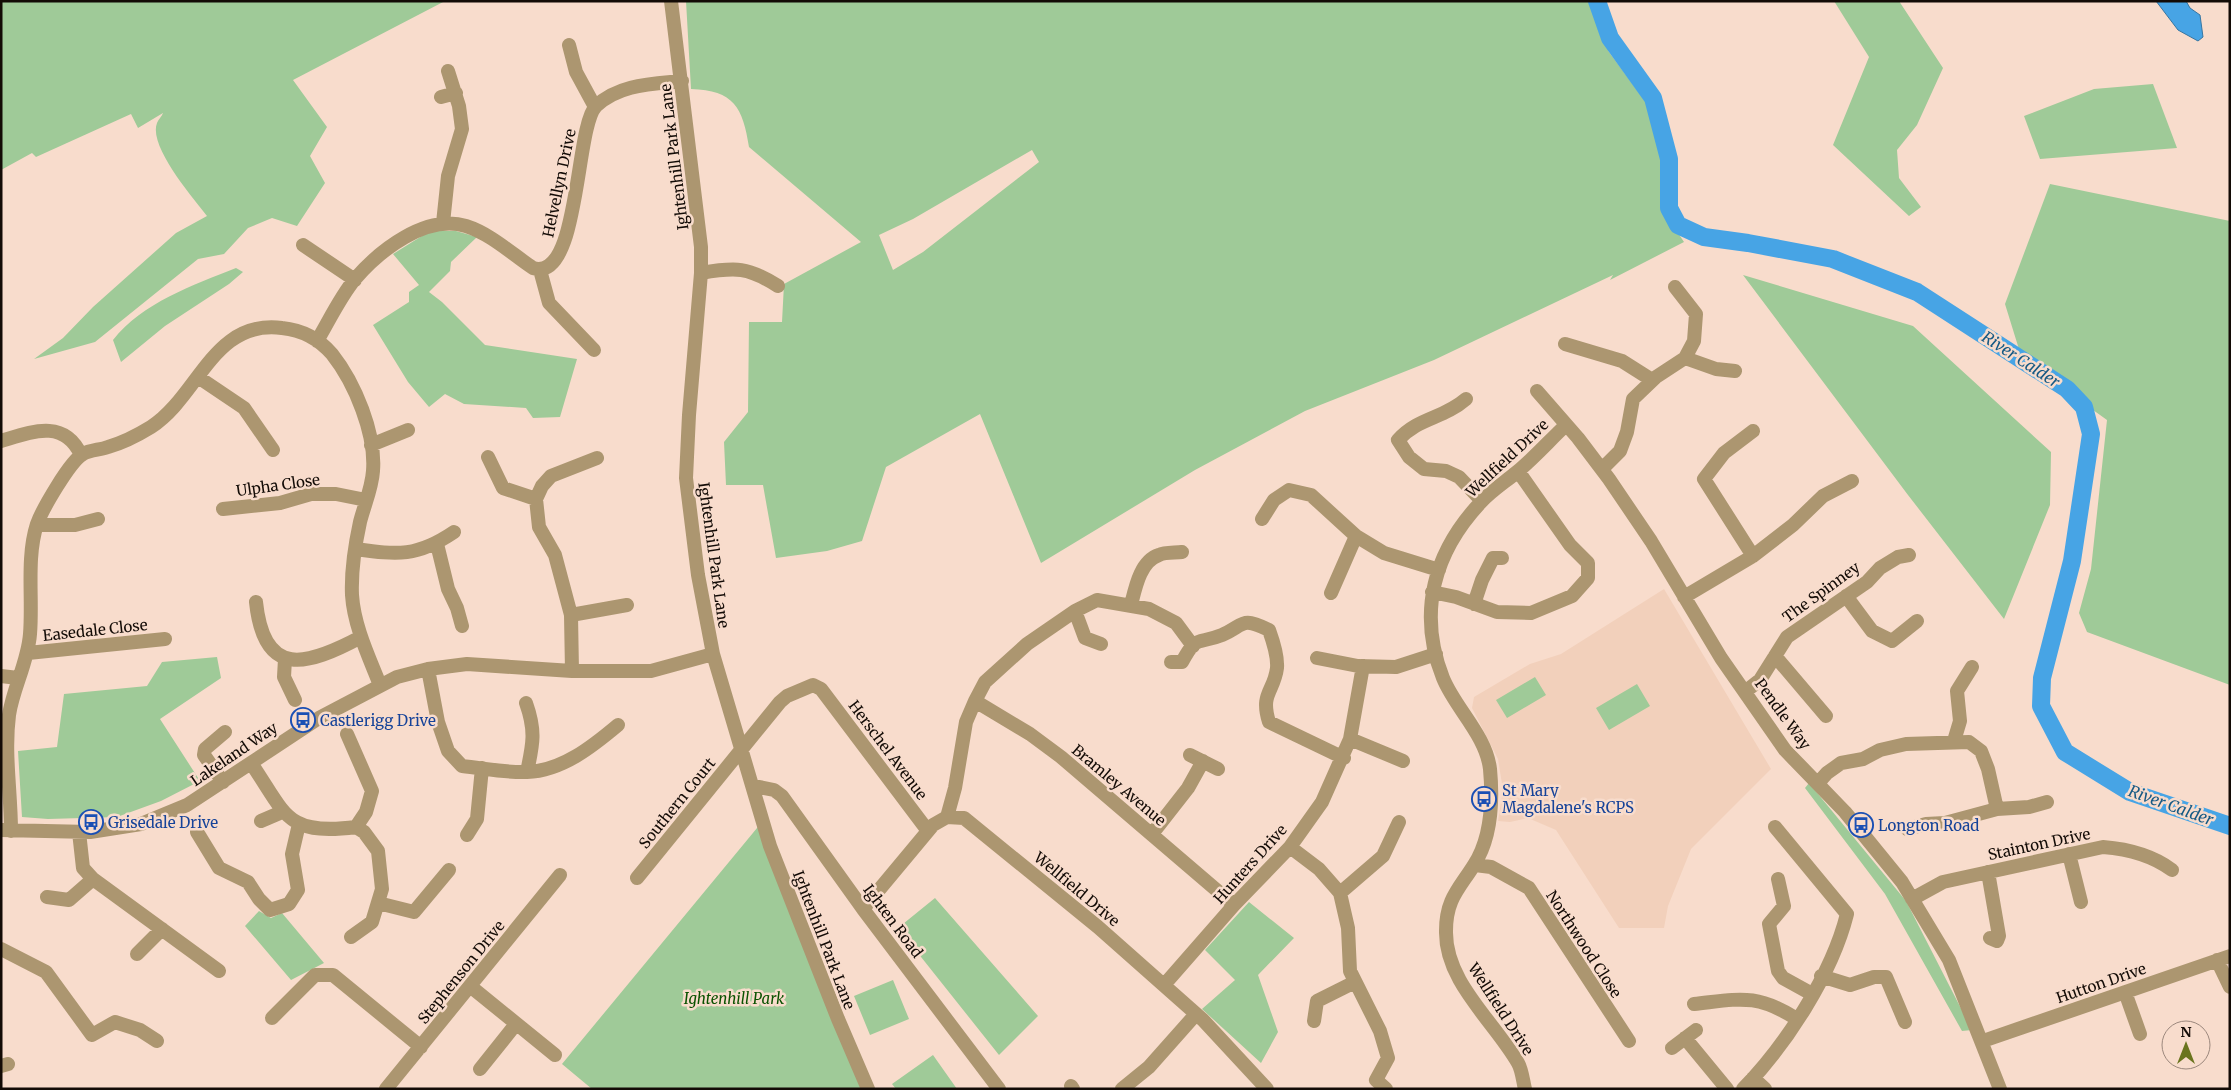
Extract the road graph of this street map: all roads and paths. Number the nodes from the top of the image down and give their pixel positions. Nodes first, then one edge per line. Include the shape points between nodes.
1 (671, 1) edge
2 (569, 45) dead end
3 (448, 71) dead end
4 (682, 81) junction
5 (456, 93) junction
6 (441, 97) dead end
7 (595, 107) junction
8 (443, 223) junction
9 (305, 250) dead end
10 (540, 270) junction
11 (701, 272) junction
12 (354, 280) junction
13 (778, 286) dead end
14 (1675, 287) dead end
15 (317, 341) junction
16 (1565, 344) dead end
17 (594, 350) dead end
18 (1685, 358) junction
19 (1735, 371) dead end
20 (198, 377) junction
21 (1652, 380) junction
22 (1537, 391) dead end
23 (1466, 399) dead end
24 (1566, 424) junction
25 (408, 430) dead end
26 (1753, 431) dead end
27 (1, 441) edge
28 (271, 441) dead end
29 (371, 446) junction
30 (81, 454) junction
31 (488, 457) dead end
32 (597, 458) dead end
33 (1602, 470) junction
34 (1518, 471) junction
35 (1852, 481) dead end
36 (536, 499) junction
37 (366, 500) junction
38 (1482, 500) junction
39 (224, 509) dead end
40 (1262, 518) dead end
41 (98, 519) dead end
42 (37, 525) junction
43 (454, 532) dead end
44 (1356, 536) junction
45 (437, 544) junction
46 (356, 549) junction
47 (1182, 552) dead end
48 (1909, 555) dead end
49 (1751, 557) junction
50 (1502, 558) dead end
51 (1439, 570) junction
52 (1432, 592) junction
53 (1331, 593) dead end
54 (1846, 596) junction
55 (1684, 597) junction
56 (256, 602) dead end
57 (1474, 604) junction
58 (627, 605) dead end
59 (1131, 605) junction
60 (1075, 611) junction
61 (571, 615) junction
62 (1918, 621) dead end
63 (462, 626) dead end
64 (361, 637) junction
65 (165, 639) dead end
66 (1101, 644) dead end
67 (1193, 646) junction
68 (28, 653) junction
69 (713, 654) junction
70 (1436, 654) junction
71 (1775, 656) junction
72 (1317, 658) dead end
73 (284, 659) junction
74 (1171, 662) dead end
75 (1363, 666) junction
76 (1972, 667) dead end
77 (428, 670) junction
78 (572, 671) junction
79 (1, 676) edge
80 (18, 678) junction
81 (380, 685) junction
82 (821, 689) joint
83 (1746, 691) junction
84 (295, 700) dead end
85 (975, 701) junction
86 (526, 703) dead end
87 (1826, 716) dead end
88 (618, 725) dead end
89 (225, 732) dead end
90 (347, 734) dead end
91 (1350, 739) junction
92 (1954, 741) junction
93 (742, 748) junction
94 (1344, 758) junction
95 (1403, 761) dead end
96 (4, 762) edge
97 (251, 763) junction
98 (482, 768) junction
99 (1218, 769) dead end
100 (527, 772) junction
101 (223, 782) junction
102 (1818, 783) junction
103 (754, 786) junction
104 (2047, 802) dead end
105 (1997, 809) junction
106 (282, 812) junction
107 (947, 817) junction
108 (261, 821) dead end
109 (1399, 822) dead end
110 (299, 824) junction
111 (356, 827) junction
112 (1775, 827) dead end
113 (1906, 829) dead end
114 (6, 831) edge
115 (928, 831) junction
116 (80, 832) junction
117 (197, 832) dead end
118 (1152, 834) junction
119 (467, 835) dead end
120 (1290, 847) junction
121 (2069, 854) junction
122 (1474, 865) junction
123 (449, 870) dead end
124 (2172, 870) dead end
125 (1988, 872) junction
126 (560, 875) dead end
127 (94, 878) junction
128 (637, 878) dead end
129 (1778, 879) dead end
130 (1340, 893) junction
131 (47, 897) dead end
132 (1912, 899) junction
133 (2081, 902) dead end
134 (378, 903) junction
135 (1234, 905) junction
136 (863, 909) junction
137 (162, 929) junction
138 (351, 937) dead end
139 (1990, 938) dead end
140 (1, 949) edge
141 (137, 954) dead end
142 (2223, 958) edge
143 (219, 971) dead end
144 (1821, 976) junction
145 (1355, 982) junction
146 (1164, 985) junction
147 (470, 986) junction
148 (2230, 987) edge
149 (2125, 992) junction
150 (1812, 994) junction
151 (1694, 1004) dead end
152 (1196, 1014) junction
153 (272, 1018) dead end
154 (1797, 1019) junction
155 (1314, 1022) dead end
156 (1905, 1022) dead end
157 (516, 1024) junction
158 (2140, 1034) dead end
159 (157, 1041) dead end
160 (1629, 1041) dead end
161 (1983, 1041) junction
162 (421, 1047) junction
163 (1672, 1048) dead end
164 (555, 1056) dead end
165 (480, 1069) dead end
166 (1753, 1078) junction
167 (1259, 1086) edge
168 (386, 1089) edge
169 (868, 1089) edge
170 (999, 1089) edge
171 (1122, 1089) edge
172 (1386, 1089) edge
173 (1525, 1089) edge
174 (1727, 1089) edge
175 (1743, 1089) edge
176 (1765, 1089) edge
177 (2000, 1089) edge

1 - 4 street, Ightenhill Park Lane
2 - 7 street via 576,72
3 - 5 street
4 - 7 street via 640,85 614,94
4 - 11 street, Ightenhill Park Lane
5 - 6 street
5 - 8 street via 462,129 448,176
7 - 10 street, Helvellyn Drive via 589,118 561,253 548,267
8 - 10 street via 476,230
8 - 12 street via 420,228 409,235 375,259
9 - 12 street
10 - 17 street via 549,304
11 - 13 street via 756,272
11 - 69 street, Ightenhill Park Lane via 688,414 686,478 698,575
12 - 15 street
14 - 18 street via 1696,314 1694,341
15 - 20 street via 291,329 259,328 244,332 223,345
15 - 29 street via 343,370 370,429
16 - 21 street via 1622,361
18 - 19 street via 1716,369
18 - 21 street
20 - 28 street via 244,408
20 - 30 street via 172,409 150,427 109,447
21 - 33 street via 1633,399 1620,451
22 - 24 street, Pendle Way
23 - 38 street via 1452,411 1410,428 1398,440 1424,469 1446,471 1459,477
24 - 33 street, Pendle Way
24 - 34 street, Wellfield Drive
25 - 29 street
26 - 49 street via 1724,453 1704,478
27 - 30 street via 44,429 52,430 77,446
29 - 37 street via 374,472
30 - 42 street via 58,485
31 - 36 street via 503,488
32 - 36 street via 551,476
33 - 55 street, Pendle Way via 1651,541
34 - 38 street, Wellfield Drive
34 - 57 street via 1570,545 1588,563 1588,578 1572,596 1531,613 1497,612
35 - 49 street via 1823,496 1793,525
36 - 61 street via 539,527 555,555
37 - 39 street, Ulpha Close via 336,494 310,494 268,505
37 - 46 street
38 - 51 street, Wellfield Drive via 1446,547
40 - 44 street via 1274,500 1289,490 1311,495
41 - 42 street via 75,525
42 - 68 street via 31,565
43 - 45 street
44 - 51 street via 1384,553
44 - 53 street
45 - 46 street via 412,553 388,554
45 - 63 street via 448,589 458,608
46 - 64 street via 352,598
47 - 59 street via 1157,555 1144,568
48 - 54 street, The Spinney via 1880,568 1867,582
49 - 55 street
50 - 57 street via 1493,558
51 - 52 street, Wellfield Drive
52 - 57 street
52 - 70 street, Wellfield Drive via 1430,613
54 - 62 street via 1872,631 1892,641
54 - 71 street, The Spinney via 1787,636
55 - 83 street, Pendle Way via 1721,658
56 - 73 street via 258,626 267,646
58 - 61 street
59 - 60 street via 1097,600
59 - 67 street via 1149,609 1176,623
60 - 66 street via 1085,638
60 - 85 street via 1026,644 985,682
61 - 78 street
64 - 73 street via 337,650 308,658
64 - 81 street
65 - 68 street, Easedale Close
67 - 74 street via 1182,662
67 - 94 street via 1199,640 1222,635 1240,623 1256,623 1269,630 1277,668 1264,706 1270,722
68 - 80 street
69 - 78 street, Lakeland Way via 651,671
69 - 93 street, Ightenhill Park Lane
70 - 75 street via 1396,666
70 - 122 street, Wellfield Drive via 1443,679 1465,712 1488,759 1492,794 1490,817
71 - 83 street, The Spinney via 1760,680
71 - 87 street
72 - 75 street
73 - 84 street via 284,677
75 - 91 street, Hunters Drive
76 - 92 street via 1957,691 1960,721
77 - 78 street, Lakeland Way via 467,664
77 - 81 street, Lakeland Way via 397,677
77 - 98 street via 438,722 448,751 462,766
79 - 80 street
80 - 96 street via 9,714
81 - 97 street, Lakeland Way via 319,718
82 - 93 street, Southern Court via 811,685 787,696
82 - 115 street, Herschel Avenue
83 - 102 street, Pendle Way via 1785,750
85 - 107 street via 966,722
85 - 118 street, Bramley Avenue via 1061,757
86 - 100 street via 533,723
88 - 100 street via 592,748 555,766
89 - 101 street via 206,748 204,755
90 - 111 street via 372,790 366,812
91 - 94 street, Hunters Drive
91 - 95 street
92 - 102 street via 1906,744 1880,750 1863,759 1841,763
92 - 105 street via 1970,742 1981,751
93 - 103 street, Ightenhill Park Lane
93 - 128 street, Southern Court
94 - 120 street, Hunters Drive via 1322,802
96 - 114 street
97 - 101 street, Lakeland Way
97 - 106 street
98 - 100 street
98 - 119 street via 477,819
99 - 118 street via 1196,758 1188,788
101 - 116 street, Lakeland Way via 186,805 141,824
102 - 132 street, Pendle Way via 1880,854
103 - 136 street, Ighten Road via 774,790 782,796
103 - 169 street, Ightenhill Park Lane via 770,846
104 - 105 street
105 - 113 street
106 - 108 street
106 - 110 street
107 - 115 street
107 - 146 street, Wellfield Drive via 964,818 986,834
109 - 130 street via 1383,856
110 - 111 street via 332,830
110 - 117 street via 292,854 298,890 289,904 270,910 248,882 220,868
111 - 134 street via 378,851 382,889
112 - 144 street via 1847,914
114 - 116 street, Lakeland Way
115 - 136 street
116 - 127 street via 84,868
118 - 135 street, Bramley Avenue
120 - 130 street via 1319,869
120 - 135 street, Hunters Drive
121 - 124 street, Stainton Drive via 2103,847 2124,849 2160,861
121 - 125 street, Stainton Drive
121 - 133 street
122 - 160 street, Northwood Close via 1491,867 1529,888
122 - 173 street, Wellfield Drive via 1460,882 1448,908 1447,948 1452,964 1468,991 1519,1064
123 - 134 street via 414,912
125 - 132 street, Stainton Drive via 1943,882
125 - 139 street via 1999,936 1997,941
126 - 147 street, Stephenson Drive
127 - 131 street via 69,900
127 - 137 street
129 - 150 street via 1784,906 1769,924 1775,960 1784,978
130 - 145 street via 1348,928 1350,971
132 - 161 street, Pendle Way via 1949,960
134 - 138 street via 372,922
135 - 146 street, Hunters Drive
136 - 170 street, Ighten Road
137 - 141 street
137 - 143 street
140 - 159 street via 46,972 92,1035 115,1022 140,1030
142 - 148 street
142 - 149 street, Hutton Drive
144 - 150 street
144 - 156 street via 1850,985 1874,977 1886,977
145 - 155 street via 1317,1001
145 - 172 street via 1380,1030 1388,1058 1376,1080
146 - 152 street, Wellfield Drive
147 - 157 street
147 - 162 street, Stephenson Drive
149 - 158 street
149 - 161 street, Hutton Drive
150 - 154 street
151 - 154 street via 1755,1000 1775,1005
152 - 167 street, Wellfield Drive
152 - 171 street via 1149,1067
153 - 162 street via 315,975 333,975
154 - 166 street
157 - 164 street
157 - 165 street
161 - 177 street, Pendle Way
162 - 168 street, Stephenson Drive
163 - 174 street via 1690,1034
166 - 175 street
166 - 176 street

